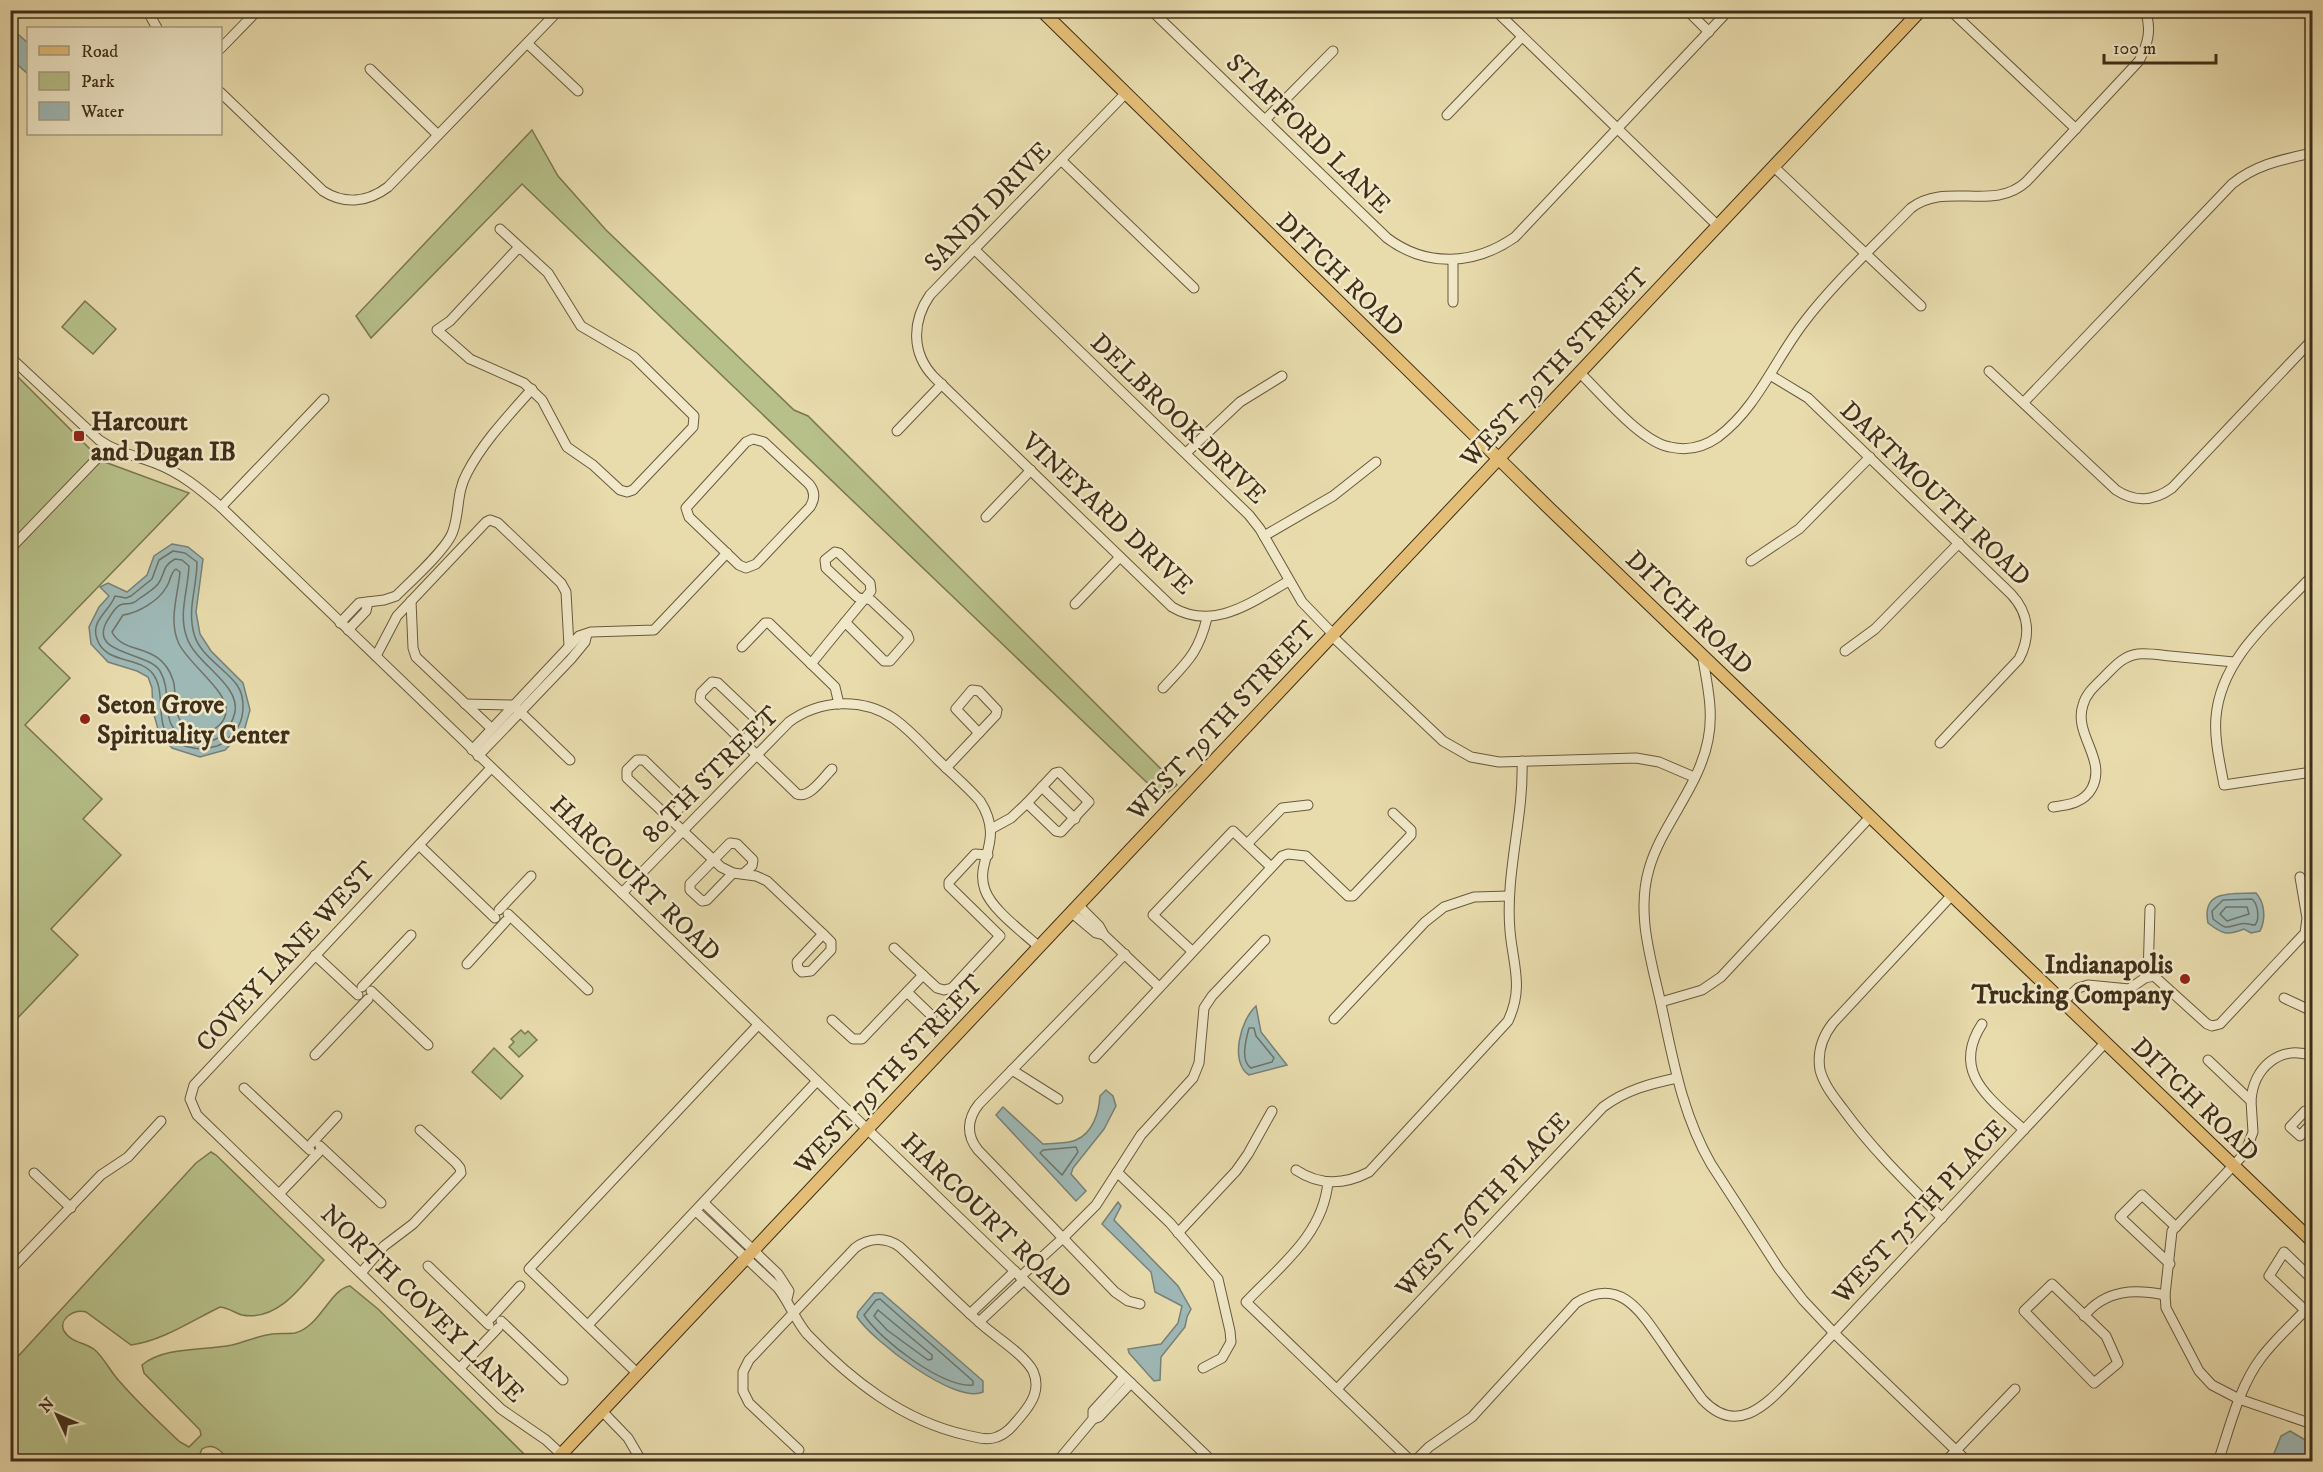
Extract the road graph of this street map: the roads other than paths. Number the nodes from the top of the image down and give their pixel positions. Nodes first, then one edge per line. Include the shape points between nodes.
1 (147, 10) edge
2 (258, 10) edge
3 (559, 10) edge
4 (1041, 10) edge
5 (1495, 10) edge
6 (1687, 10) edge
7 (1729, 10) edge
8 (1921, 10) edge
9 (1950, 10) edge
10 (2145, 10) edge
11 (1156, 12) edge
12 (156, 27) edge
13 (1709, 32) junction
14 (1522, 37) junction
15 (528, 44) junction
16 (222, 47) edge
17 (1333, 51) dead end
18 (370, 69) dead end
19 (578, 91) dead end
20 (222, 94) edge
21 (1125, 94) junction
22 (1447, 115) dead end
23 (1265, 120) junction
24 (1617, 129) junction
25 (2076, 129) junction
26 (438, 135) junction
27 (2313, 153) edge
28 (1060, 160) junction
29 (1774, 167) junction
30 (1718, 226) junction
31 (500, 229) dead end
32 (519, 248) junction
33 (974, 249) junction
34 (1866, 255) junction
35 (1453, 260) junction
36 (1194, 288) dead end
37 (1453, 302) dead end
38 (1921, 306) dead end
39 (2313, 340) edge
40 (10, 357) edge
41 (923, 363) joint
42 (1989, 371) dead end
43 (1580, 373) junction
44 (1770, 375) junction
45 (1282, 376) dead end
46 (942, 384) junction
47 (532, 390) junction
48 (324, 399) dead end
49 (2024, 402) junction
50 (897, 431) dead end
51 (108, 447) junction
52 (1186, 453) junction
53 (1870, 457) junction
54 (1498, 459) junction
55 (1376, 462) dead end
56 (1031, 470) junction
57 (220, 507) junction
58 (986, 517) dead end
59 (1264, 536) junction
60 (1959, 543) junction
61 (10, 549) edge
62 (727, 553) junction
63 (1120, 557) junction
64 (1751, 561) dead end
65 (2313, 576) edge
66 (1289, 581) junction
67 (862, 598) junction
68 (411, 601) junction
69 (369, 602) junction
70 (1075, 604) dead end
71 (1207, 618) junction
72 (340, 622) junction
73 (845, 622) junction
74 (348, 630) junction
75 (587, 634) junction
76 (1332, 635) junction
77 (568, 646) junction
78 (742, 646) dead end
79 (1845, 651) dead end
80 (1702, 654) junction
81 (375, 656) junction
82 (2234, 662) junction
83 (811, 664) junction
84 (1163, 688) dead end
85 (465, 704) junction
86 (839, 704) junction
87 (516, 708) junction
88 (491, 728) junction
89 (979, 733) junction
90 (743, 741) junction
91 (1940, 743) dead end
92 (475, 753) junction
93 (756, 754) junction
94 (570, 760) dead end
95 (1522, 761) junction
96 (491, 768) junction
97 (946, 768) junction
98 (832, 769) dead end
99 (2313, 772) edge
100 (1694, 777) junction
101 (1042, 787) junction
102 (1027, 803) junction
103 (1308, 805) dead end
104 (2053, 807) dead end
105 (1393, 813) dead end
106 (1870, 817) junction
107 (670, 819) junction
108 (1075, 819) junction
109 (991, 829) junction
110 (682, 831) junction
111 (1247, 844) junction
112 (419, 845) junction
113 (988, 855) junction
114 (712, 860) junction
115 (1271, 867) junction
116 (733, 873) junction
117 (743, 874) junction
118 (531, 876) dead end
119 (2300, 877) dead end
120 (622, 893) junction
121 (1952, 895) junction
122 (1509, 896) junction
123 (1075, 908) junction
124 (2150, 909) dead end
125 (502, 916) junction
126 (823, 934) dead end
127 (411, 935) dead end
128 (1265, 940) dead end
129 (1039, 947) junction
130 (894, 948) dead end
131 (1192, 951) junction
132 (1125, 954) junction
133 (315, 955) junction
134 (467, 964) dead end
135 (923, 975) junction
136 (2148, 976) junction
137 (1159, 987) junction
138 (588, 990) dead end
139 (907, 992) junction
140 (365, 993) junction
141 (2284, 998) dead end
142 (1661, 1002) junction
143 (2063, 1002) junction
144 (2313, 1011) edge
145 (932, 1016) dead end
146 (1334, 1019) dead end
147 (832, 1020) dead end
148 (758, 1024) junction
149 (1982, 1024) dead end
150 (2105, 1043) junction
151 (428, 1045) dead end
152 (2311, 1052) edge
153 (315, 1055) dead end
154 (1094, 1058) dead end
155 (2208, 1060) dead end
156 (1012, 1070) junction
157 (1677, 1078) junction
158 (817, 1081) junction
159 (244, 1088) dead end
160 (1058, 1099) dead end
161 (2251, 1101) junction
162 (1272, 1111) dead end
163 (337, 1116) dead end
164 (2313, 1118) edge
165 (161, 1121) dead end
166 (2313, 1123) edge
167 (867, 1129) junction
168 (420, 1130) dead end
169 (2024, 1130) junction
170 (315, 1148) junction
171 (2234, 1166) junction
172 (1296, 1170) dead end
173 (1117, 1172) junction
174 (34, 1173) dead end
175 (261, 1177) joint
176 (1328, 1182) junction
177 (279, 1194) junction
178 (381, 1203) dead end
179 (704, 1203) junction
180 (70, 1208) junction
181 (696, 1211) junction
182 (1942, 1218) junction
183 (2176, 1227) junction
184 (1178, 1233) junction
185 (1063, 1238) junction
186 (2313, 1241) edge
187 (749, 1254) junction
188 (2170, 1264) junction
189 (428, 1266) dead end
190 (10, 1270) edge
191 (361, 1273) junction
192 (1020, 1276) junction
193 (2313, 1279) edge
194 (520, 1287) dead end
195 (2165, 1295) junction
196 (1140, 1304) dead end
197 (2309, 1307) edge
198 (795, 1312) junction
199 (970, 1314) junction
200 (2084, 1316) junction
201 (980, 1322) junction
202 (495, 1323) junction
203 (588, 1325) junction
204 (1834, 1333) junction
205 (460, 1368) junction
206 (1203, 1368) dead end
207 (637, 1373) junction
208 (563, 1380) dead end
209 (1128, 1380) junction
210 (1337, 1389) junction
211 (2015, 1389) dead end
212 (2239, 1399) junction
213 (602, 1411) junction
214 (2313, 1424) edge
215 (798, 1450) dead end
216 (1956, 1450) junction
217 (558, 1458) edge
218 (1208, 1460) edge
219 (642, 1461) edge
220 (1057, 1461) edge
221 (1413, 1461) edge
222 (1945, 1461) edge
223 (1968, 1461) edge
224 (2218, 1461) edge

1 - 12 street
2 - 16 street
3 - 15 street
4 - 21 main road, DITCH ROAD
5 - 14 street
6 - 13 street
7 - 13 street, STAFFORD LANE
8 - 29 main road, WEST 79TH STREET
9 - 25 street
10 - 25 street via 2149,27 2146,47 2136,64
11 - 23 street, STAFFORD LANE
13 - 24 street, STAFFORD LANE
14 - 22 street
14 - 24 street
15 - 19 street
15 - 26 street
17 - 23 street
18 - 26 street
20 - 26 street via 320,189 336,198 354,201 376,196
21 - 28 street, SANDI DRIVE
21 - 54 main road, DITCH ROAD
23 - 35 street, STAFFORD LANE via 1391,240 1421,256
24 - 30 street
24 - 35 street, STAFFORD LANE via 1515,237 1488,253
25 - 34 street via 2020,187 1996,196 1943,195 1926,199 1911,208
27 - 49 street via 2265,164 2232,184
28 - 33 street, SANDI DRIVE
28 - 36 street
29 - 30 main road, WEST 79TH STREET
29 - 34 street
30 - 43 main road, WEST 79TH STREET
31 - 32 street
32 - 47 street via 437,330 470,359 520,380
32 - 47 street via 551,277 582,326 634,357 692,412 695,420 693,427 635,489 627,492 567,447 542,400
33 - 41 street, SANDI DRIVE via 930,295 921,310 916,334
33 - 52 street, DELBROOK DRIVE
34 - 38 street
34 - 44 street via 1806,319
35 - 37 street
39 - 49 street via 2172,488 2147,500 2116,490
40 - 51 street, HARCOURT ROAD
41 - 46 street, VINEYARD DRIVE
42 - 49 street
43 - 44 street via 1642,433 1663,446 1681,449 1718,437 1753,401
43 - 54 main road, WEST 79TH STREET
44 - 53 street, DARTMOUTH ROAD via 1808,398
45 - 52 street via 1240,402
46 - 50 street
46 - 56 street, VINEYARD DRIVE
47 - 69 street via 500,425 466,473 457,500 454,529 447,542 396,596
48 - 57 street
51 - 57 street, HARCOURT ROAD via 178,473
51 - 61 street
52 - 59 street, DELBROOK DRIVE via 1249,514
53 - 60 street, DARTMOUTH ROAD
53 - 64 street via 1799,529
54 - 76 main road, WEST 79TH STREET
54 - 80 main road, DITCH ROAD
55 - 59 street via 1333,496
56 - 58 street
56 - 63 street, VINEYARD DRIVE
57 - 72 street, HARCOURT ROAD
59 - 66 street, DELBROOK DRIVE
60 - 79 street via 1875,629
60 - 91 street, DARTMOUTH ROAD via 2019,603 2027,634 2015,665
62 - 62 street via 688,516 686,508 746,442 757,439 809,484 814,498 753,567 742,567
62 - 75 street via 654,630
63 - 70 street
63 - 71 street, VINEYARD DRIVE via 1170,605 1189,615
65 - 82 street
66 - 71 street, VINEYARD DRIVE via 1235,611
66 - 76 street, DELBROOK DRIVE via 1309,611
67 - 67 street via 825,566 830,554 839,553 870,583 871,591
67 - 73 street
67 - 73 street via 872,601 907,634 907,643 890,661 884,661
68 - 77 street via 492,520 561,583 566,592
68 - 81 street via 394,620
68 - 85 street via 416,656
69 - 72 street via 359,603
69 - 74 street
71 - 84 street via 1196,652
72 - 74 street, HARCOURT ROAD
73 - 83 street
74 - 81 street, HARCOURT ROAD
75 - 77 street
75 - 87 street via 585,642
76 - 95 street, DELBROOK DRIVE via 1452,747 1482,760
76 - 123 main road, WEST 79TH STREET
77 - 87 street
78 - 83 street via 769,622
80 - 100 street via 1710,727
80 - 106 main road, DITCH ROAD
81 - 92 street, HARCOURT ROAD
82 - 99 street via 2222,684 2216,719 2224,785
82 - 104 street via 2145,654 2118,662 2082,706 2083,726 2096,763 2096,780 2081,800
83 - 86 street via 835,687
85 - 87 street
85 - 88 street
86 - 93 street, 80TH STREET via 824,705 798,716
86 - 97 street, 80TH STREET via 870,707 892,718
87 - 88 street
87 - 92 street
87 - 94 street
88 - 92 street
89 - 89 street via 997,710 974,690 956,709
89 - 97 street
90 - 90 street via 700,700 701,693 712,682 718,683 758,722 758,727
90 - 93 street
92 - 96 street, HARCOURT ROAD
93 - 98 street via 801,796
93 - 110 street, 80TH STREET
95 - 100 street, DELBROOK DRIVE via 1636,758 1666,764
95 - 122 street
96 - 112 street, COVEY LANE WEST
96 - 120 street, HARCOURT ROAD
97 - 109 street, 80TH STREET via 980,801
100 - 142 street via 1654,855 1644,890 1644,926
101 - 102 street
101 - 108 street
101 - 108 street via 1059,772 1089,799
102 - 108 street via 1058,832
102 - 109 street
103 - 111 street via 1282,808
105 - 115 street via 1411,830 1411,836 1353,896 1348,896 1303,855 1286,854
106 - 121 main road, DITCH ROAD
106 - 142 street via 1715,983
107 - 107 street via 626,776 637,760 644,760 684,799
107 - 110 street
109 - 113 street
110 - 114 street
110 - 120 street, 80TH STREET
111 - 115 street
111 - 131 street via 1233,831 1153,915
112 - 125 street
112 - 133 street, COVEY LANE WEST
113 - 129 street via 983,875 988,896
113 - 135 street via 975,854 948,886 1000,936 948,990 938,988
114 - 116 street
114 - 116 street via 689,886 700,900 707,900
114 - 117 street via 735,843 753,861
115 - 131 street
116 - 117 street
117 - 126 street via 767,881
118 - 125 street
119 - 136 street via 2307,918 2305,933 2220,1024 2207,1024 2159,978
120 - 148 street, HARCOURT ROAD
121 - 143 main road, DITCH ROAD
121 - 182 street via 1833,1023 1819,1052 1828,1087 1880,1155
122 - 146 street via 1474,897 1444,907
122 - 176 street via 1518,984 1508,1021 1378,1165 1346,1182
123 - 129 main road, WEST 79TH STREET
123 - 132 street via 1099,926
124 - 136 street
125 - 134 street
125 - 138 street
127 - 140 street
128 - 173 street via 1207,1001 1195,1074 1141,1135
129 - 167 main road, WEST 79TH STREET
130 - 135 street
131 - 137 street
132 - 137 street
132 - 156 street
133 - 140 street
133 - 175 street, COVEY LANE WEST via 191,1092 195,1112
135 - 139 street
136 - 143 street via 2128,989 2088,985 2078,988
137 - 154 street
139 - 145 street
139 - 147 street via 861,1039 852,1038
140 - 151 street
140 - 153 street
141 - 144 street
142 - 157 street
143 - 150 main road, DITCH ROAD
148 - 158 street, HARCOURT ROAD
148 - 203 street via 529,1269
149 - 169 street via 1970,1047 1973,1075 1984,1092
150 - 169 street, WEST 75TH PLACE
150 - 171 main road, DITCH ROAD
152 - 161 street via 2287,1053 2268,1062 2255,1078
155 - 161 street
156 - 160 street
156 - 185 street via 975,1108 970,1122 971,1138
157 - 204 street via 1693,1129 1714,1169 1790,1283
157 - 210 street, WEST 76TH PLACE via 1630,1090 1603,1107
158 - 167 street, HARCOURT ROAD
158 - 179 street
159 - 170 street
161 - 171 street via 2253,1132 2249,1146
162 - 184 street via 1236,1171
163 - 170 street
164 - 166 street via 2305,1111 2290,1127 2300,1136
165 - 180 street via 128,1157 101,1175
167 - 187 main road, WEST 79TH STREET
167 - 192 street, HARCOURT ROAD
168 - 191 street via 456,1163 461,1173
169 - 182 street, WEST 75TH PLACE
170 - 177 street
170 - 178 street
171 - 183 street
171 - 186 main road, DITCH ROAD
172 - 176 street
173 - 184 street
173 - 185 street via 1096,1205
174 - 180 street
175 - 177 street, NORTH COVEY LANE
176 - 210 street via 1325,1204 1313,1231 1246,1302
177 - 191 street, NORTH COVEY LANE
179 - 181 street
179 - 187 street
180 - 190 street
181 - 187 street
181 - 203 street
182 - 204 street, WEST 75TH PLACE
183 - 188 street via 2172,1231
183 - 188 street via 2142,1195 2120,1217
184 - 206 street via 1218,1279 1230,1332 1227,1352
185 - 192 street
185 - 196 street via 1118,1294
187 - 198 street via 785,1282 787,1299
187 - 207 main road, WEST 79TH STREET
188 - 195 street
189 - 202 street
191 - 205 street, NORTH COVEY LANE
192 - 199 street
192 - 201 street
192 - 209 street, HARCOURT ROAD
193 - 197 street via 2284,1252 2269,1276
194 - 202 street
195 - 200 street via 2123,1292 2103,1299
195 - 212 street via 2169,1316 2199,1371 2212,1385
197 - 212 street via 2262,1357
198 - 199 street via 855,1248 877,1239 898,1245
198 - 201 street via 807,1333 859,1382 905,1413 951,1432 991,1439 1008,1431 1028,1409 1036,1389 1035,1378 1031,1368
198 - 215 street via 749,1360 742,1379 751,1405
199 - 201 street
200 - 200 street via 2106,1336 2118,1363 2094,1383 2024,1311 2052,1284
202 - 205 street
202 - 208 street
203 - 207 street
204 - 216 street
204 - 221 street, WEST 75TH PLACE via 1763,1407 1735,1416 1709,1407 1637,1307 1622,1297 1587,1297 1576,1303 1472,1417
205 - 217 street, NORTH COVEY LANE via 506,1413 546,1440
207 - 213 main road, WEST 79TH STREET
209 - 218 street, HARCOURT ROAD
209 - 220 street via 1093,1411 1093,1419
210 - 221 street
211 - 216 street
212 - 214 street
212 - 224 street
213 - 217 main road, WEST 79TH STREET
213 - 219 street via 628,1438
216 - 222 street
216 - 223 street

